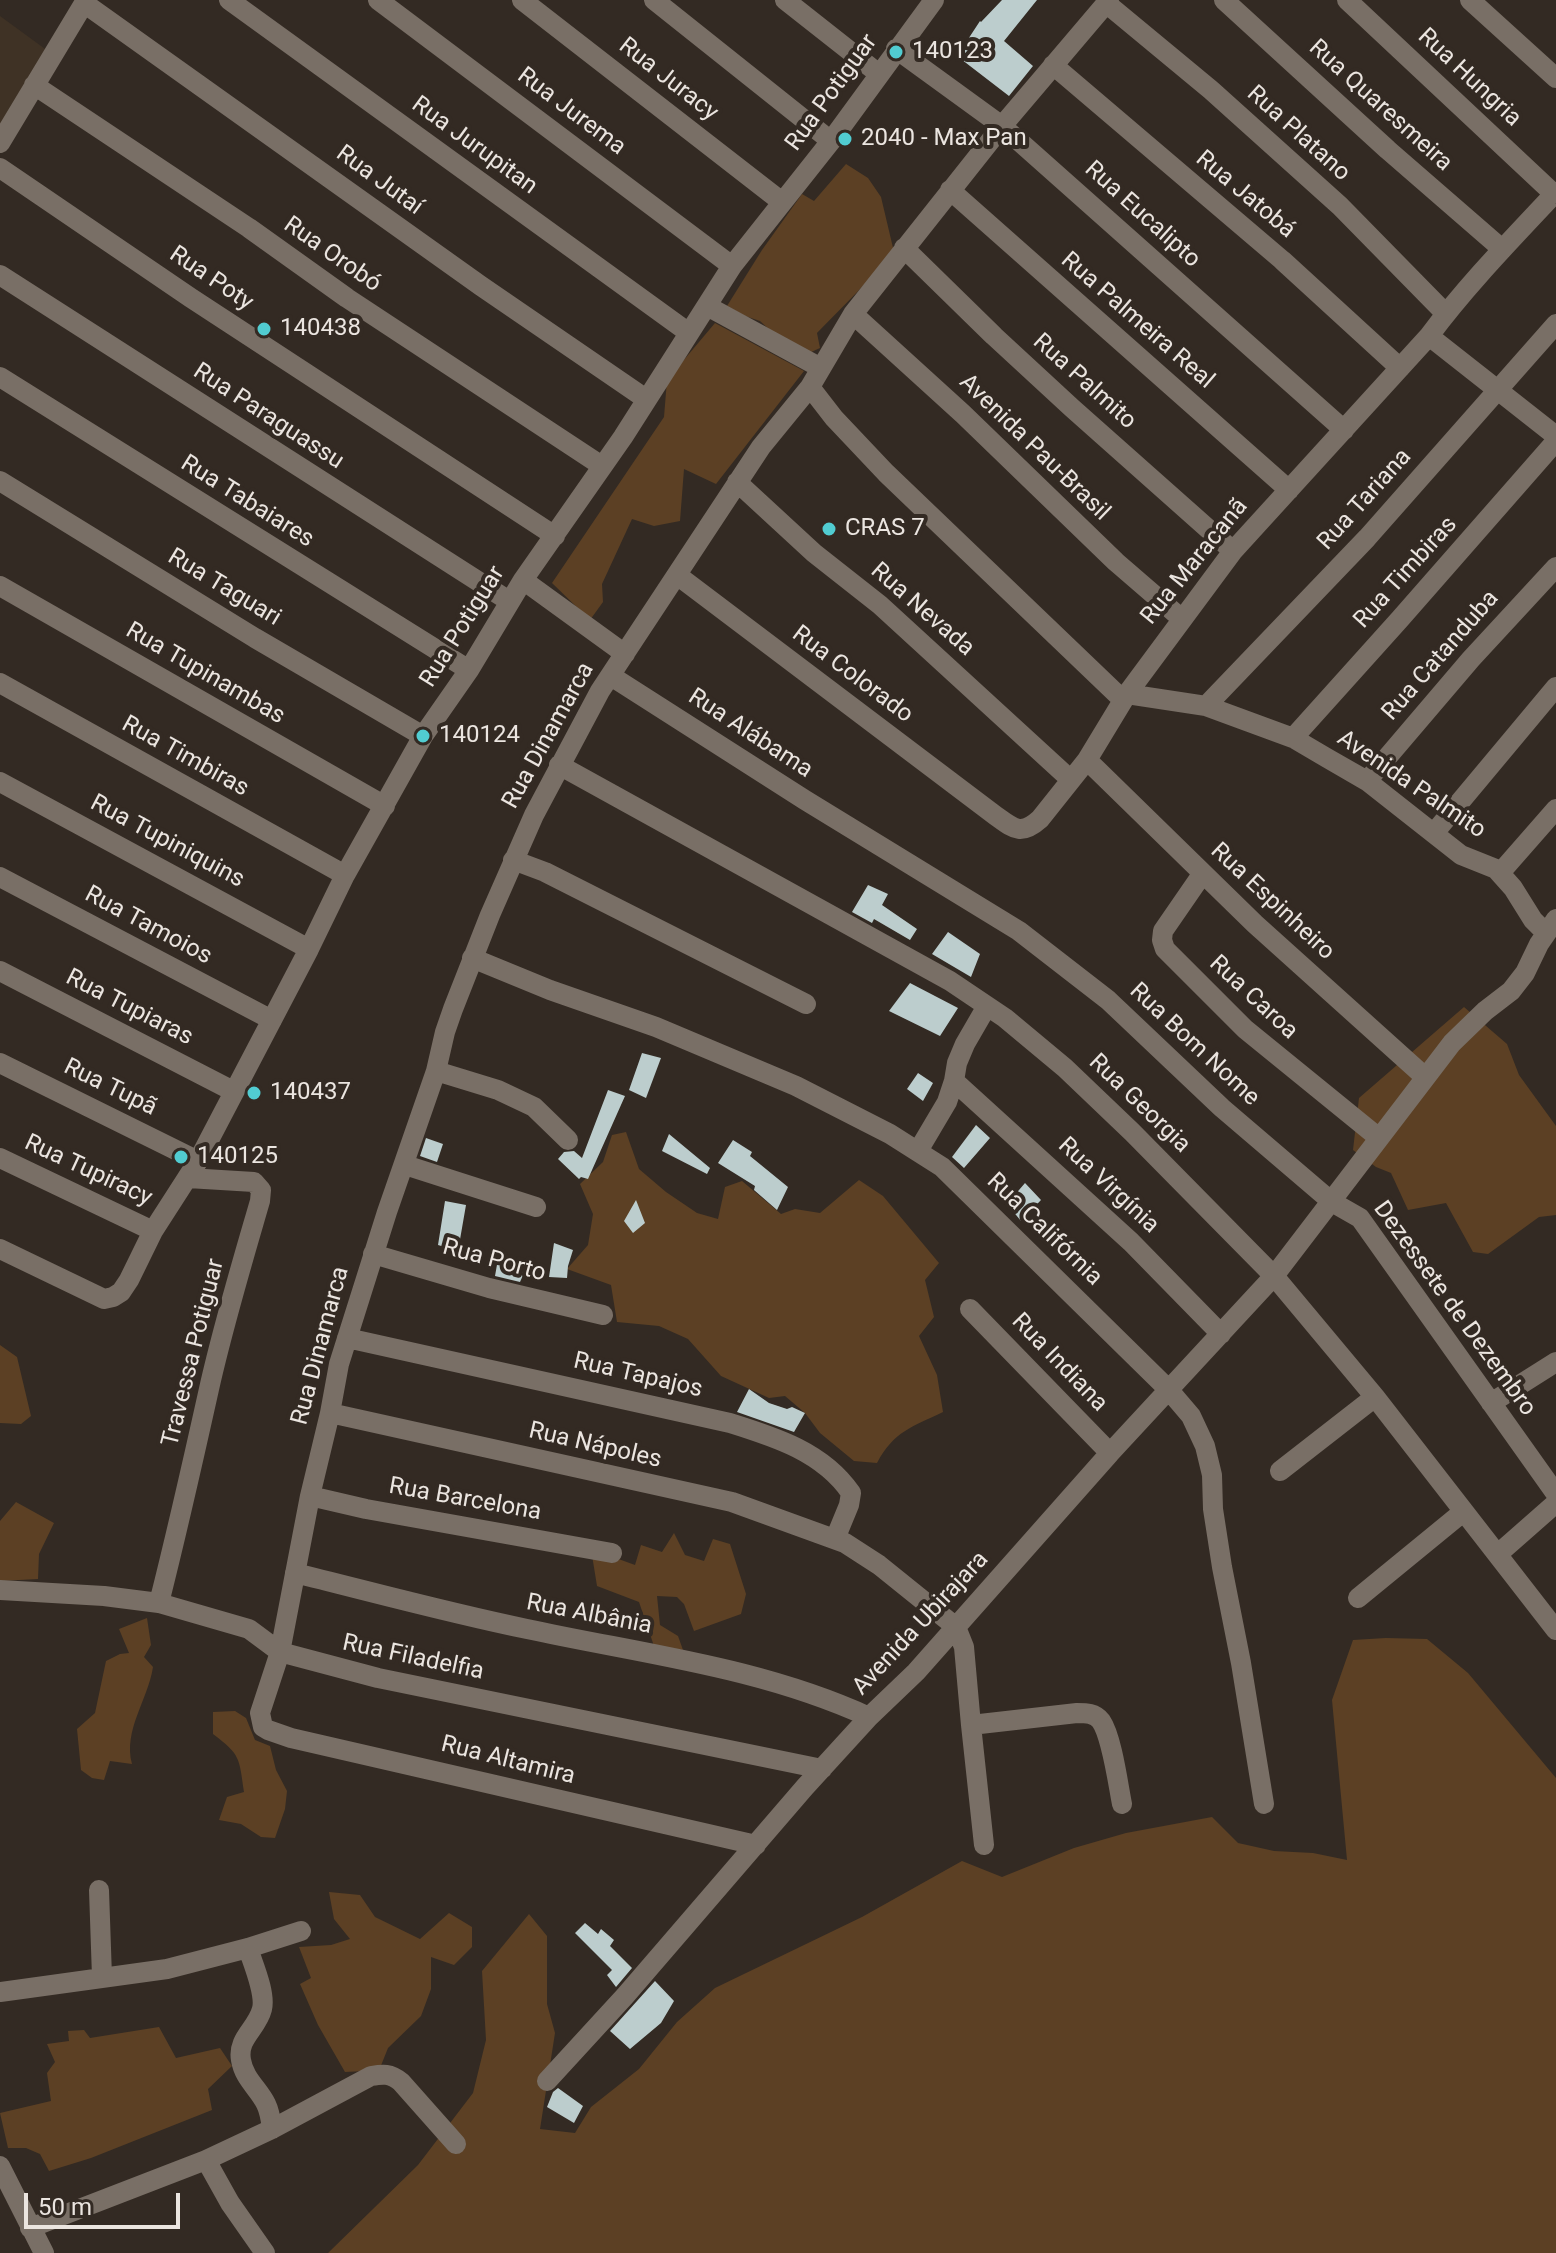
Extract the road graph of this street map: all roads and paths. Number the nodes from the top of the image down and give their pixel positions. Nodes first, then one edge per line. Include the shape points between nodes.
1 (229, 0) edge
2 (378, 0) edge
3 (522, 0) edge
4 (654, 0) edge
5 (785, 0) edge
6 (1224, 0) edge
7 (1347, 0) edge
8 (1470, 0) edge
9 (85, 1) edge
10 (1107, 1) edge
11 (925, 3) edge
12 (896, 49) junction
13 (1053, 65) junction
14 (879, 74) junction
15 (1556, 78) edge
16 (34, 85) junction
17 (1002, 126) junction
18 (831, 141) junction
19 (0, 143) edge
20 (0, 168) edge
21 (950, 190) junction
22 (1555, 193) edge
23 (782, 202) junction
24 (904, 248) junction
25 (1502, 249) junction
26 (732, 266) junction
27 (0, 275) edge
28 (707, 306) junction
29 (853, 314) junction
30 (1446, 314) junction
31 (1556, 324) edge
32 (689, 333) junction
33 (1429, 336) junction
34 (821, 368) junction
35 (1400, 368) junction
36 (0, 377) edge
37 (810, 387) junction
38 (1499, 390) junction
39 (646, 399) junction
40 (1344, 430) junction
41 (1556, 438) edge
42 (602, 466) junction
43 (0, 481) edge
44 (737, 482) junction
45 (1289, 490) junction
46 (555, 536) junction
47 (1233, 551) junction
48 (1556, 567) edge
49 (677, 575) junction
50 (523, 580) junction
51 (0, 586) edge
52 (509, 601) junction
53 (1182, 619) junction
54 (625, 654) junction
55 (469, 670) junction
56 (611, 676) junction
57 (0, 683) edge
58 (1556, 687) edge
59 (1125, 697) junction
60 (1206, 706) junction
61 (423, 736) junction
62 (1293, 738) junction
63 (1087, 760) junction
64 (559, 765) junction
65 (1071, 780) junction
66 (1367, 781) junction
67 (0, 782) edge
68 (385, 806) junction
69 (1556, 809) edge
70 (996, 816) joint
71 (1434, 833) junction
72 (513, 860) junction
73 (1203, 873) junction
74 (1500, 873) junction
75 (345, 875) junction
76 (0, 877) edge
77 (1551, 926) edge
78 (1019, 931) joint
79 (309, 949) junction
80 (472, 958) junction
81 (0, 971) edge
82 (806, 1004) dead end
83 (987, 1006) junction
84 (272, 1020) junction
85 (0, 1063) edge
86 (436, 1071) junction
87 (1425, 1077) junction
88 (954, 1081) junction
89 (233, 1091) junction
90 (1379, 1138) junction
91 (568, 1140) dead end
92 (918, 1151) junction
93 (0, 1158) edge
94 (405, 1165) junction
95 (193, 1169) junction
96 (1332, 1202) junction
97 (536, 1207) dead end
98 (153, 1231) junction
99 (0, 1249) edge
100 (373, 1254) junction
101 (1274, 1276) junction
102 (970, 1309) dead end
103 (603, 1315) dead end
104 (1221, 1334) junction
105 (347, 1338) junction
106 (1556, 1362) edge
107 (1168, 1389) junction
108 (1375, 1397) junction
109 (1491, 1403) junction
110 (330, 1413) junction
111 (1110, 1453) junction
112 (1280, 1471) dead end
113 (1556, 1494) edge
114 (310, 1496) junction
115 (1556, 1503) edge
116 (1463, 1512) junction
117 (840, 1541) junction
118 (612, 1553) dead end
119 (1498, 1554) junction
120 (295, 1573) junction
121 (0, 1590) edge
122 (1358, 1598) dead end
123 (159, 1603) junction
124 (956, 1627) junction
125 (1556, 1630) edge
126 (280, 1652) junction
127 (260, 1713) joint
128 (869, 1717) junction
129 (971, 1725) junction
130 (822, 1769) junction
131 (1122, 1804) dead end
132 (1264, 1804) dead end
133 (756, 1845) junction
134 (984, 1845) dead end
135 (99, 1890) dead end
136 (301, 1931) dead end
137 (248, 1948) junction
138 (102, 1977) junction
139 (0, 1992) edge
140 (547, 2081) dead end
141 (272, 2129) junction
142 (456, 2144) dead end
143 (206, 2160) junction
144 (0, 2166) edge
145 (30, 2228) junction
146 (44, 2253) edge
147 (265, 2253) edge

1 - 32 street, Rua Jurupitan
2 - 26 street, Rua Jurema
3 - 23 street, Rua Juracy
4 - 18 street
5 - 14 street
6 - 25 street, Rua Quaresmeira
7 - 22 street, Rua Hungria
8 - 15 street
9 - 16 street
9 - 39 street, Rua Jutaí
10 - 13 street, Rua Dinamarca
10 - 30 street, Rua Platano via 1340,206
11 - 12 street, Rua Potiguar
12 - 14 street, Rua Potiguar
12 - 17 street, Rua Eucalipto
13 - 17 street, Rua Dinamarca
13 - 35 street, Rua Jatobá
14 - 18 street, Rua Potiguar
16 - 19 street
16 - 42 street, Rua Orobó
17 - 21 street, Rua Dinamarca
17 - 40 street, Rua Eucalipto
18 - 23 street, Rua Potiguar
20 - 46 street, Rua Poty
21 - 24 street, Rua Dinamarca
21 - 45 street, Rua Palmeira Real
22 - 25 street, Rua Maracanã
23 - 26 street, Rua Potiguar
24 - 29 street, Rua Dinamarca
24 - 47 street, Rua Palmito
25 - 30 street, Rua Maracanã
26 - 28 street, Rua Potiguar
27 - 52 street, Rua Paraguassu
28 - 32 street, Rua Potiguar
28 - 34 street
29 - 34 street, Rua Dinamarca
29 - 53 street, Avenida Pau-Brasil
30 - 33 street, Rua Maracanã
31 - 38 street, Rua Tariana
32 - 39 street, Rua Potiguar
33 - 35 street, Rua Maracanã
33 - 38 street
34 - 37 street, Rua Dinamarca
35 - 40 street, Rua Maracanã
36 - 55 street, Rua Tabaiares
37 - 44 street, Rua Dinamarca
37 - 59 street via 886,473
38 - 41 street
38 - 60 street, Rua Tariana
39 - 42 street, Rua Potiguar
40 - 45 street, Rua Maracanã
41 - 62 street, Rua Timbiras
42 - 46 street, Rua Potiguar
43 - 61 street, Rua Taguari
44 - 49 street, Rua Dinamarca
44 - 65 street, Rua Nevada
45 - 47 street, Rua Maracanã
46 - 50 street, Rua Potiguar
47 - 53 street, Rua Maracanã
48 - 66 street, Rua Catanduba
49 - 54 street, Rua Dinamarca
49 - 70 street, Rua Colorado
50 - 52 street, Rua Potiguar
50 - 54 street
51 - 68 street, Rua Tupinambas
52 - 55 street, Rua Potiguar
53 - 59 street, Rua Maracanã
54 - 56 street, Rua Dinamarca
55 - 61 street, Rua Potiguar
56 - 64 street, Rua Dinamarca
56 - 78 street, Rua Alábama
57 - 75 street, Rua Timbiras
58 - 71 street
59 - 60 street, Avenida Palmito
59 - 63 street, Rua Maracanã
60 - 62 street, Avenida Palmito
61 - 68 street, Rua Potiguar
62 - 66 street, Avenida Palmito
63 - 65 street, Rua Maracanã
63 - 73 street, Rua Espinheiro
64 - 72 street, Rua Dinamarca
64 - 83 street, Rua Georgia
65 - 70 street, Rua Maracanã via 1031,827 1014,829
66 - 71 street, Avenida Palmito
67 - 79 street, Rua Tupiniquins
68 - 75 street, Rua Potiguar
69 - 74 street
71 - 74 street, Avenida Palmito via 1461,855
72 - 80 street, Rua Dinamarca
72 - 82 street
73 - 87 street, Rua Espinheiro
73 - 90 street, Rua Caroa via 1163,931 1165,949 1245,1029
74 - 77 street, Avenida Palmito via 1533,920
75 - 79 street, Rua Potiguar
76 - 84 street, Rua Tamoios
77 - 87 street, Avenida Ubirajara via 1511,991 1474,1021
78 - 96 street, Rua Bom Nome via 1108,1000
79 - 84 street, Rua Potiguar
80 - 86 street, Rua Dinamarca
80 - 92 street, Rua Califórnia via 796,1086
81 - 89 street, Rua Tupiaras
83 - 88 street via 965,1044
83 - 101 street, Rua Georgia via 1065,1068
84 - 89 street, Rua Potiguar
85 - 95 street, Rua Tupã
86 - 91 street via 534,1107
86 - 94 street, Rua Dinamarca
87 - 90 street, Avenida Ubirajara
88 - 92 street
88 - 104 street, Rua Virgínia via 1131,1242
89 - 95 street, Rua Potiguar
90 - 96 street, Avenida Ubirajara
92 - 107 street, Rua Califórnia via 942,1167
93 - 98 street, Rua Tupiracy
94 - 97 street
94 - 100 street, Rua Dinamarca
95 - 98 street, Rua Potiguar
95 - 123 street, Travessa Potiguar via 254,1182 261,1190
96 - 101 street, Avenida Ubirajara
96 - 109 street, Dezessete de Dezembro via 1360,1218
98 - 99 street, Rua Potiguar via 121,1292 104,1299
100 - 103 street, Rua Porto
100 - 105 street, Rua Dinamarca
101 - 104 street, Avenida Ubirajara
101 - 108 street, Rua Georgia
102 - 111 street, Rua Indiana
104 - 107 street, Avenida Ubirajara
105 - 110 street, Rua Dinamarca
105 - 117 street, Rua Tapajos via 730,1423 778,1439 828,1465 851,1493
106 - 109 street
107 - 111 street, Avenida Ubirajara
107 - 132 street, Rua Califórnia via 1191,1416 1212,1475 1222,1567
108 - 112 street
108 - 116 street, Rua Georgia
109 - 113 street, Dezessete de Dezembro
110 - 114 street, Rua Dinamarca
110 - 117 street, Rua Nápoles via 732,1502
111 - 124 street, Avenida Ubirajara
114 - 118 street, Rua Barcelona
114 - 120 street, Rua Dinamarca
115 - 119 street
116 - 119 street, Rua Georgia
116 - 122 street
117 - 124 street, Rua Nápoles via 890,1573
119 - 125 street, Rua Georgia
120 - 126 street, Rua Dinamarca
120 - 128 street, Rua Albânia via 773,1681
121 - 123 street, Rua Filadelfia
123 - 126 street, Rua Filadelfia via 249,1629
124 - 128 street, Avenida Ubirajara
124 - 129 street via 964,1647
126 - 127 street, Rua Dinamarca
126 - 130 street, Rua Filadelfia via 378,1678
127 - 133 street, Rua Altamira via 263,1727 291,1738
128 - 130 street, Avenida Ubirajara
129 - 131 street via 1091,1713 1101,1720 1109,1743
129 - 134 street
130 - 133 street, Avenida Ubirajara
133 - 140 street, Avenida Ubirajara
135 - 138 street
136 - 137 street
137 - 138 street via 167,1969
137 - 141 street via 263,2007 243,2039 241,2059 266,2103
138 - 139 street
141 - 142 street via 371,2076 392,2075
141 - 143 street
143 - 145 street
143 - 147 street
144 - 145 street
145 - 146 street

